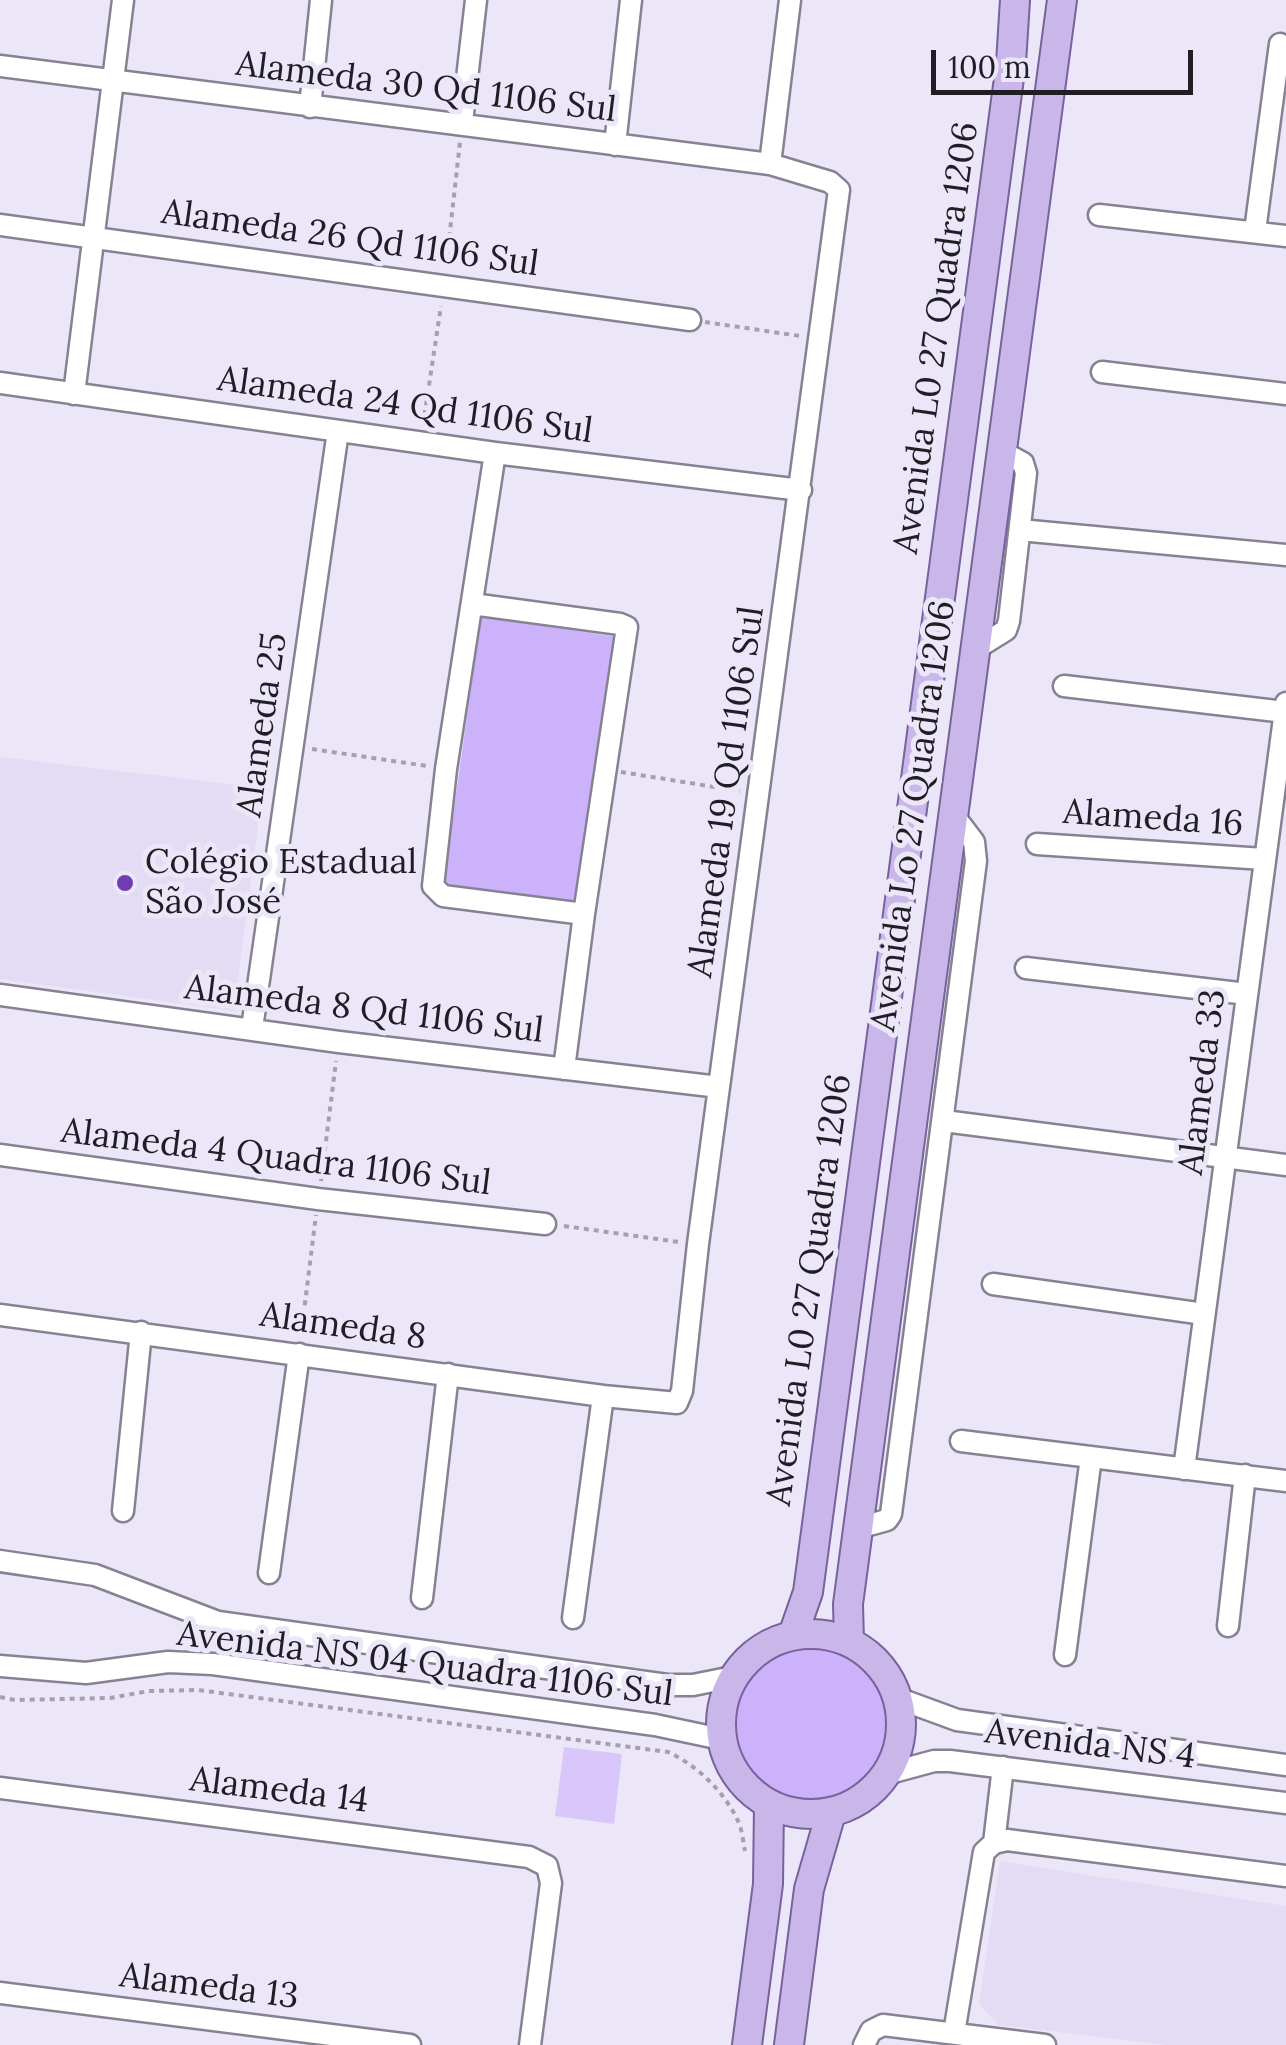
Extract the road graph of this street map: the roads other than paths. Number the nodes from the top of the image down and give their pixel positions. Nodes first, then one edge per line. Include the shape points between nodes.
1 (123, 0) edge
2 (322, 0) edge
3 (476, 0) edge
4 (631, 0) edge
5 (790, 0) edge
6 (1015, 0) edge
7 (1062, 0) edge
8 (1280, 44) dead end
9 (0, 66) edge
10 (116, 80) junction
11 (310, 107) junction
12 (462, 122) junction
13 (615, 145) junction
14 (770, 164) junction
15 (839, 190) joint
16 (1099, 215) dead end
17 (0, 225) edge
18 (1254, 230) junction
19 (1286, 236) edge
20 (94, 237) junction
21 (690, 320) road end
22 (1102, 372) dead end
23 (0, 384) edge
24 (74, 394) junction
25 (1286, 394) edge
26 (338, 431) junction
27 (1001, 451) junction
28 (495, 453) junction
29 (801, 490) junction
30 (1020, 530) junction
31 (1286, 554) edge
32 (472, 604) junction
33 (974, 650) junction
34 (1064, 686) dead end
35 (1286, 703) edge
36 (1285, 712) edge
37 (952, 813) junction
38 (1037, 844) dead end
39 (1264, 860) junction
40 (584, 914) junction
41 (1026, 968) dead end
42 (1247, 994) junction
43 (0, 995) edge
44 (252, 1028) junction
45 (564, 1069) junction
46 (720, 1087) junction
47 (944, 1121) junction
48 (0, 1154) edge
49 (1227, 1159) junction
50 (1286, 1165) edge
51 (904, 1180) junction
52 (935, 1183) junction
53 (545, 1224) road end
54 (898, 1230) junction
55 (928, 1232) junction
56 (993, 1284) dead end
57 (1204, 1314) junction
58 (0, 1315) edge
59 (140, 1332) junction
60 (299, 1354) junction
61 (448, 1374) junction
62 (603, 1396) junction
63 (677, 1402) joint
64 (961, 1441) dead end
65 (1091, 1457) junction
66 (1184, 1469) junction
67 (1245, 1474) junction
68 (1286, 1481) edge
69 (123, 1511) dead end
70 (858, 1528) junction
71 (0, 1561) edge
72 (269, 1573) dead end
73 (422, 1598) dead end
74 (573, 1618) dead end
75 (1228, 1626) dead end
76 (793, 1635) junction
77 (849, 1642) junction
78 (1064, 1655) dead end
79 (0, 1666) edge
80 (733, 1676) junction
81 (898, 1698) junction
82 (721, 1738) junction
83 (1286, 1765) edge
84 (1003, 1767) junction
85 (886, 1774) junction
86 (0, 1788) edge
87 (1286, 1803) edge
88 (769, 1804) junction
89 (830, 1813) junction
90 (994, 1844) junction
91 (1286, 1876) edge
92 (0, 1993) edge
93 (954, 2034) junction
94 (868, 2038) edge
95 (410, 2045) edge
96 (530, 2045) edge
97 (747, 2045) edge
98 (789, 2045) edge
99 (1045, 2045) edge

1 - 10 street
2 - 11 street
3 - 12 street
4 - 13 street
5 - 14 street
6 - 76 main road, Avenida L0 27 Quadra 1206 via 808,1592
7 - 27 main road, Avenida Lo 27 Quadra 1206
8 - 18 street
9 - 10 street, Alameda 30 Qd 1106 Sul
10 - 11 street, Alameda 30 Qd 1106 Sul
10 - 20 street
11 - 12 street, Alameda 30 Qd 1106 Sul
12 - 13 street, Alameda 30 Qd 1106 Sul
13 - 14 street, Alameda 30 Qd 1106 Sul
14 - 15 street, Alameda 30 Qd 1106 Sul
15 - 29 street, Alameda 19 Qd 1106 Sul
16 - 18 street
17 - 20 street, Alameda 26 Qd 1106 Sul
18 - 19 street
20 - 21 street, Alameda 26 Qd 1106 Sul
20 - 24 street
22 - 25 street
23 - 24 street, Alameda 24 Qd 1106 Sul
24 - 26 street, Alameda 24 Qd 1106 Sul
26 - 28 street, Alameda 24 Qd 1106 Sul
26 - 44 street, Alameda 25
27 - 30 street via 1023,463 1026,473
27 - 33 main road, Avenida Lo 27 Quadra 1206
28 - 29 street, Alameda 24 Qd 1106 Sul
28 - 32 street
29 - 46 street, Alameda 19 Qd 1106 Sul
30 - 31 street
30 - 33 street via 1006,630
32 - 40 street via 433,886 443,896
32 - 40 street via 628,627
33 - 37 main road, Avenida Lo 27 Quadra 1206
34 - 36 street
35 - 36 street, Alameda 33
36 - 39 street, Alameda 33
37 - 47 street via 974,842 976,861
37 - 51 main road, Avenida Lo 27 Quadra 1206
38 - 39 street, Alameda 16
39 - 42 street, Alameda 33
40 - 45 street
41 - 42 street
42 - 49 street, Alameda 33
43 - 44 street, Alameda 8 Qd 1106 Sul
44 - 45 street, Alameda 8 Qd 1106 Sul
45 - 46 street, Alameda 8 Qd 1106 Sul
46 - 63 street, Alameda 19 Qd 1106 Sul
47 - 49 street
47 - 52 street
48 - 53 street, Alameda 4 Quadra 1106 Sul
49 - 50 street
49 - 57 street, Alameda 33
51 - 52 street
51 - 54 main road, Avenida Lo 27 Quadra 1206
52 - 55 street
54 - 55 street
54 - 70 main road, Avenida Lo 27 Quadra 1206
55 - 70 street via 891,1514
56 - 57 street
57 - 66 street, Alameda 33
58 - 59 street, Alameda 8
59 - 60 street, Alameda 8
59 - 69 street
60 - 61 street, Alameda 8
60 - 72 street
61 - 62 street, Alameda 8
61 - 73 street
62 - 63 street, Alameda 8
62 - 74 street
64 - 65 street
65 - 66 street
65 - 78 street
66 - 67 street
67 - 68 street
67 - 75 street
70 - 77 main road, Avenida Lo 27 Quadra 1206
71 - 80 street, Avenida NS 04 Quadra 1106 Sul via 94,1576 218,1622 667,1686
76 - 77 main road
76 - 80 main road via 759,1650
77 - 81 main road via 887,1675
79 - 82 street, Avenida NS 04 Quadra 1106 Sul via 86,1673 168,1662 212,1664
80 - 82 main road
81 - 83 street via 957,1720
81 - 85 main road via 900,1737
82 - 88 main road via 742,1784
84 - 85 street, Avenida NS 4 via 934,1761
84 - 87 street, Avenida NS 4
84 - 90 street
85 - 89 main road via 871,1792
86 - 96 street, Alameda 14 via 530,1856 547,1866 551,1901
88 - 89 main road via 806,1815
88 - 97 main road via 768,1884
89 - 98 main road via 809,1889
90 - 91 street via 1007,1840
90 - 93 street via 984,1852
92 - 95 street, Alameda 13
93 - 94 street via 882,2025
93 - 99 street

